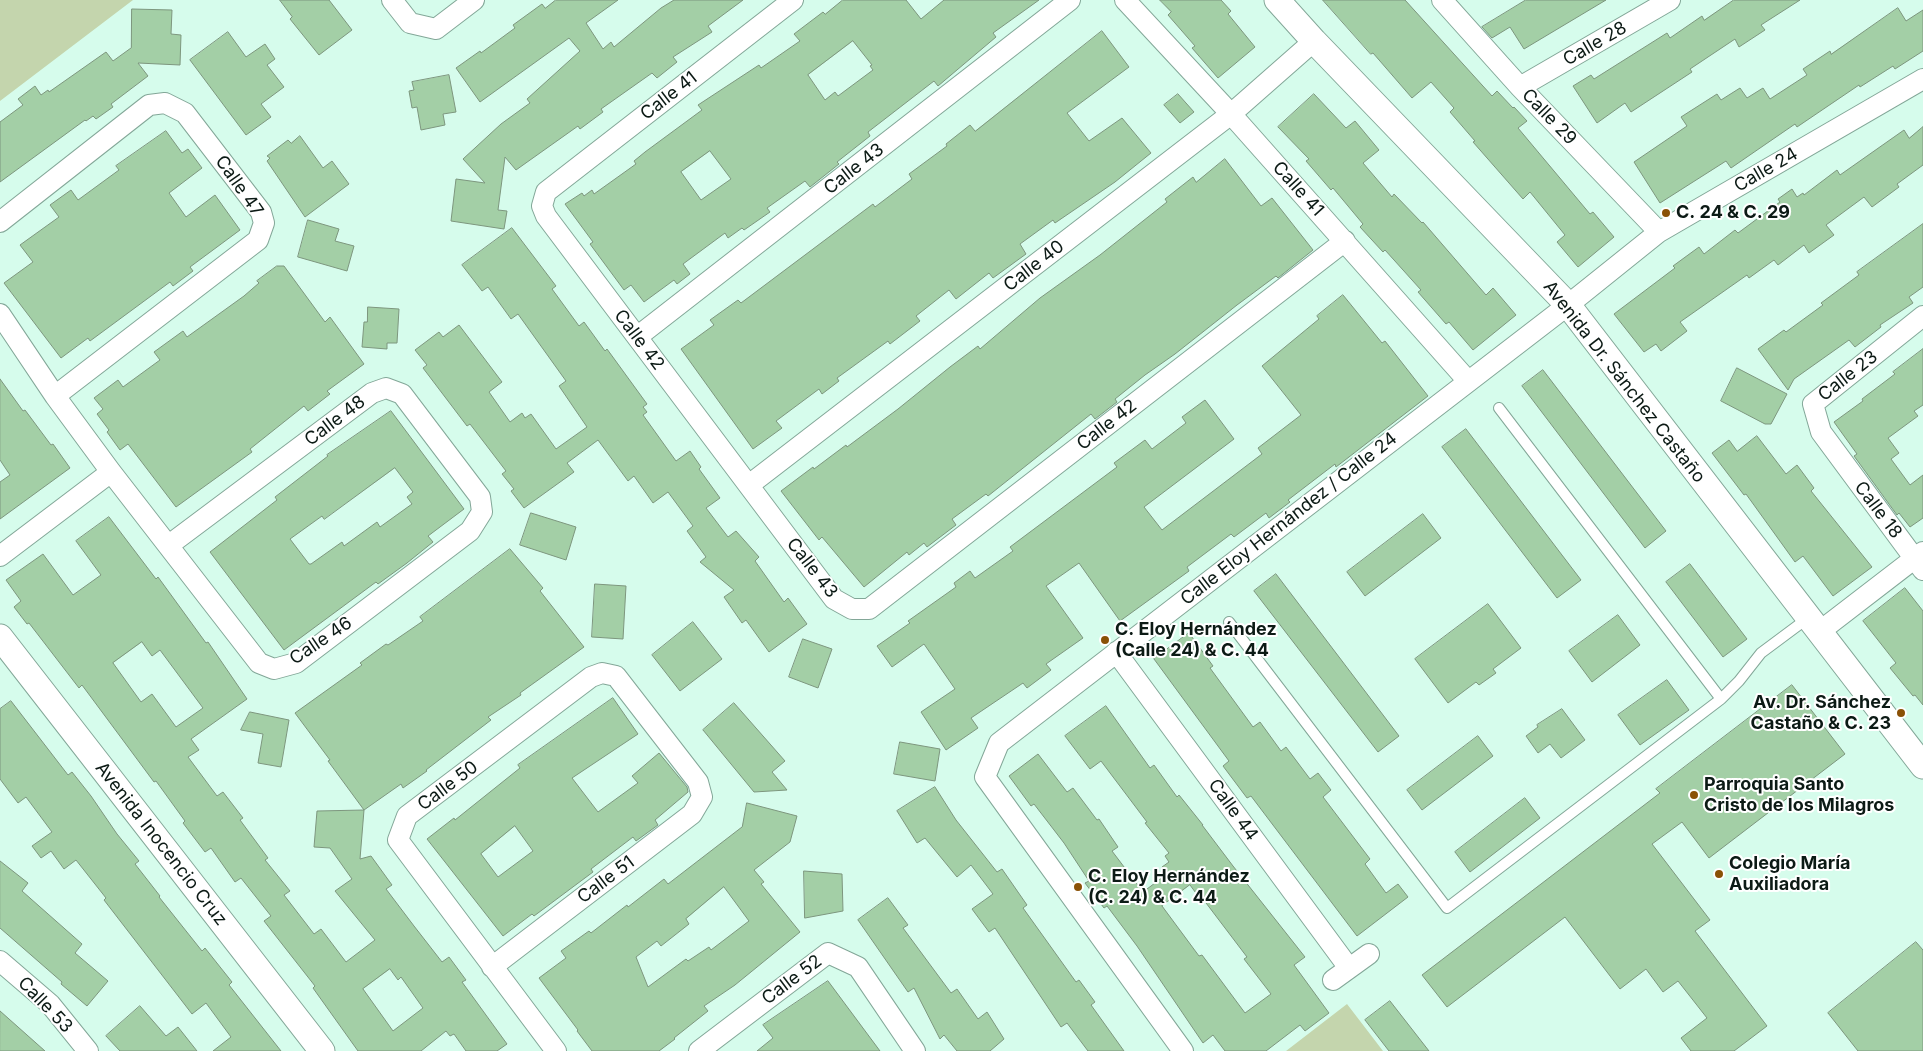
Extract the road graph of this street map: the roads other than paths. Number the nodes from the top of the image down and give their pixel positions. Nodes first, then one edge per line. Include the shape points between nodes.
1 (392, 0) edge
2 (793, 0) edge
3 (1070, 0) edge
4 (1125, 0) edge
5 (1276, 0) edge
6 (1442, 0) edge
7 (1670, 0) edge
8 (472, 1) edge
9 (1314, 42) junction
10 (1923, 79) edge
11 (1520, 87) junction
12 (1231, 114) junction
13 (546, 192) joint
14 (0, 222) edge
15 (1659, 232) junction
16 (1345, 241) junction
17 (1568, 305) junction
18 (0, 314) edge
19 (1923, 316) edge
20 (637, 337) junction
21 (1468, 381) junction
22 (55, 396) junction
23 (1499, 408) dead end
24 (111, 472) junction
25 (1851, 474) joint
26 (749, 485) junction
27 (480, 497) joint
28 (169, 545) junction
29 (0, 556) edge
30 (1920, 560) edge
31 (869, 609) joint
32 (1229, 622) dead end
33 (1814, 625) junction
34 (0, 637) edge
35 (1116, 652) junction
36 (1721, 699) junction
37 (1923, 766) edge
38 (698, 782) joint
39 (1369, 954) dead end
40 (0, 961) edge
41 (492, 967) junction
42 (1349, 968) junction
43 (1333, 980) dead end
44 (547, 1048) edge
45 (88, 1051) edge
46 (322, 1051) edge
47 (699, 1051) edge
48 (915, 1051) edge
49 (1183, 1051) edge

1 - 8 street via 410,23 436,29
2 - 13 street, Calle 41
3 - 20 street, Calle 43
4 - 12 street, Calle 41
5 - 9 street, Avenida Dr. Sánchez Castaño
6 - 11 street, Calle 29
7 - 11 street, Calle 28
9 - 12 street, Calle 40
9 - 17 street, Avenida Dr. Sánchez Castaño
10 - 15 street, Calle 24
11 - 15 street, Calle 29
12 - 16 street, Calle 41
12 - 26 street, Calle 40
13 - 20 street, Calle 42 via 542,206 546,216
14 - 22 street, Calle 47 via 149,105 165,103 185,113 261,212 264,223 258,240
15 - 17 street, Calle 24
16 - 21 street, Calle 41
16 - 31 street, Calle 42
17 - 21 street, Calle Eloy Hernández / Calle 24
17 - 33 street, Avenida Dr. Sánchez Castaño
18 - 22 street, Calle 46
19 - 25 street, Calle 23 via 1813,404 1820,432
20 - 26 street, Calle 42
21 - 35 street, Calle Eloy Hernández / Calle 24
22 - 24 street, Calle 46
23 - 36 lane
24 - 28 street, Calle 46
24 - 29 street
25 - 30 street, Calle 18
26 - 31 street, Calle 43 via 834,599 852,609
27 - 28 street, Calle 48 via 402,394 386,388 372,393
27 - 28 street, Calle 46 via 482,512 470,531 296,663 274,669 259,663
30 - 33 street
32 - 36 lane via 1447,908
33 - 36 lane via 1761,653 1740,681
33 - 37 street, Avenida Dr. Sánchez Castaño
34 - 46 street, Avenida Inocencio Cruz
35 - 42 street, Calle 44
35 - 49 street, Calle Eloy Hernández / Calle 24 via 999,743 985,777
38 - 41 street, Calle 51 via 702,797 692,814
38 - 41 street, Calle 50 via 616,676 602,673 591,677 408,816 398,840
39 - 42 street
40 - 45 street, Calle 53 via 50,1004
41 - 44 street, Calle 50
42 - 43 street
47 - 48 street, Calle 52 via 828,952 858,968

